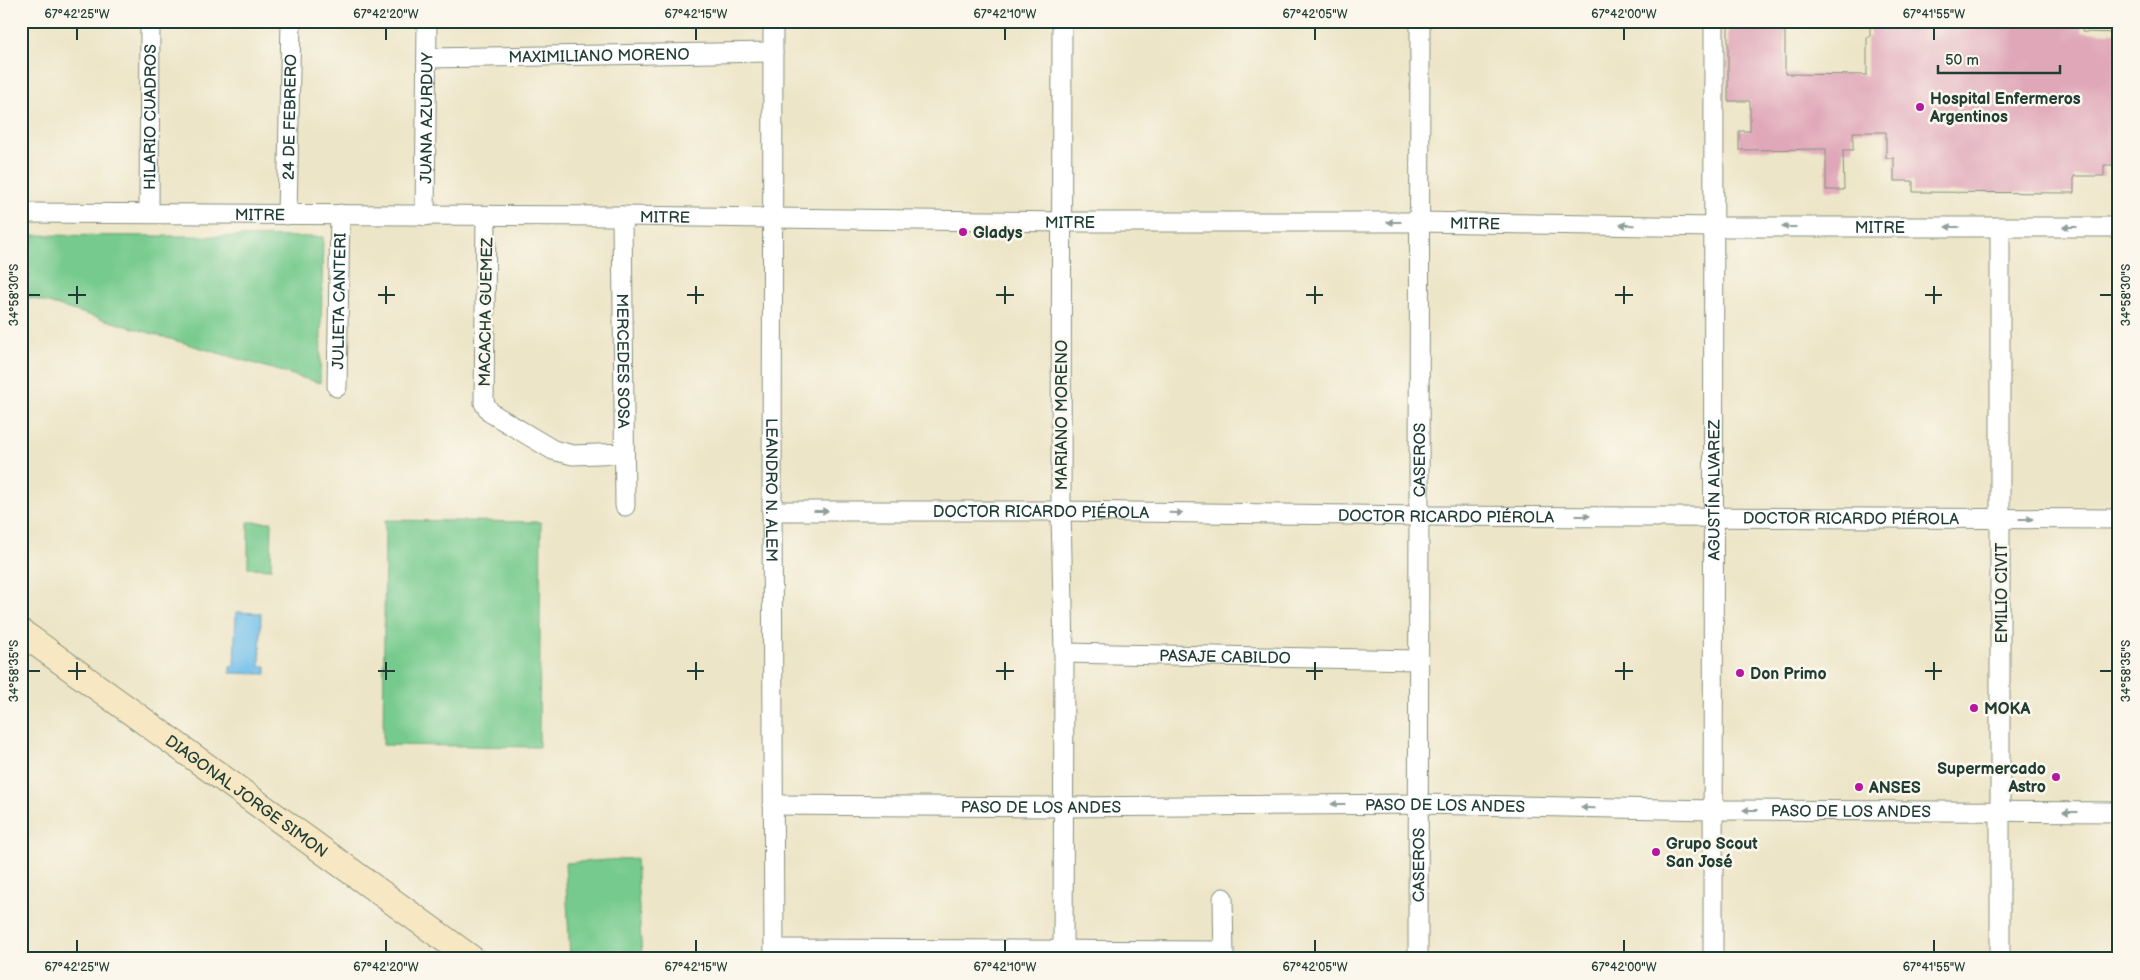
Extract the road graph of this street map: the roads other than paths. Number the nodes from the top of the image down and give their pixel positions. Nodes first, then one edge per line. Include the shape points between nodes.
1 (150, 21) edge
2 (291, 21) edge
3 (428, 21) edge
4 (773, 21) edge
5 (1062, 21) edge
6 (1420, 21) edge
7 (1714, 21) edge
8 (773, 52) junction
9 (426, 58) junction
10 (21, 214) edge
11 (149, 214) junction
12 (340, 214) junction
13 (287, 215) junction
14 (425, 216) junction
15 (486, 216) junction
16 (622, 216) junction
17 (773, 218) junction
18 (1062, 222) junction
19 (1419, 222) junction
20 (1714, 227) junction
21 (2119, 227) edge
22 (2000, 228) junction
23 (337, 387) dead end
24 (623, 453) junction
25 (625, 506) dead end
26 (772, 511) junction
27 (1061, 511) junction
28 (1420, 516) junction
29 (1713, 517) junction
30 (2002, 519) junction
31 (2119, 519) edge
32 (21, 632) edge
33 (1064, 653) junction
34 (1418, 660) junction
35 (1419, 804) junction
36 (772, 805) junction
37 (1064, 806) junction
38 (1712, 810) junction
39 (2000, 811) junction
40 (2119, 812) edge
41 (1223, 898) dead end
42 (774, 954) edge
43 (1063, 954) edge
44 (1224, 955) edge
45 (472, 959) edge
46 (1418, 959) edge
47 (1713, 959) edge
48 (2000, 959) edge

1 - 11 street, HILARIO CUADROS
2 - 13 street, 24 DE FEBRERO
3 - 9 street, JUANA AZURDUY
4 - 8 street, LEANDRO N. ALEM
5 - 18 street, MARIANO MORENO
6 - 19 street, CASEROS
7 - 20 street, AGUSTÍN ALVAREZ
8 - 9 street, MAXIMILIANO MORENO
8 - 17 street, LEANDRO N. ALEM
9 - 14 street, JUANA AZURDUY
10 - 11 street, MITRE
11 - 13 street, MITRE
12 - 13 street, MITRE
12 - 14 street, MITRE
12 - 23 street, JULIETA CANTERI
14 - 15 street, MITRE
15 - 16 street, MITRE
15 - 24 street, MACACHA GUEMEZ via 484,403 491,413 553,450 573,456
16 - 17 street, MITRE
16 - 24 street, MERCEDES SOSA
17 - 18 street, MITRE
17 - 26 street, LEANDRO N. ALEM
19 -> 18 street, MITRE
18 - 27 street, MARIANO MORENO
20 -> 19 street, MITRE
19 - 28 street, CASEROS
22 -> 20 street, MITRE
20 - 29 street, AGUSTÍN ALVAREZ
21 -> 22 street, MITRE
22 - 30 street, EMILIO CIVIT
24 - 25 street, MERCEDES SOSA
26 -> 27 street, DOCTOR RICARDO PIÉROLA
26 - 36 street, LEANDRO N. ALEM
27 -> 28 street, DOCTOR RICARDO PIÉROLA
27 - 33 street, MARIANO MORENO
28 -> 29 street, DOCTOR RICARDO PIÉROLA
28 - 34 street, CASEROS
29 - 30 street, DOCTOR RICARDO PIÉROLA
29 - 38 street, AGUSTÍN ALVAREZ
30 -> 31 street, DOCTOR RICARDO PIÉROLA
30 - 39 street, EMILIO CIVIT
32 - 45 main road, DIAGONAL JORGE SIMON
33 - 34 street, PASAJE CABILDO
33 - 37 street, MARIANO MORENO
34 - 35 street, CASEROS
35 -> 37 street, PASO DE LOS ANDES
38 -> 35 street, PASO DE LOS ANDES
35 - 46 street, CASEROS
36 - 37 street, PASO DE LOS ANDES
36 - 42 street, LEANDRO N. ALEM
37 - 43 street, MARIANO MORENO
39 -> 38 street, PASO DE LOS ANDES
38 - 47 street, AGUSTÍN ALVAREZ
40 -> 39 street, PASO DE LOS ANDES
39 - 48 street, EMILIO CIVIT
41 - 44 street
42 - 43 street
43 - 44 street

